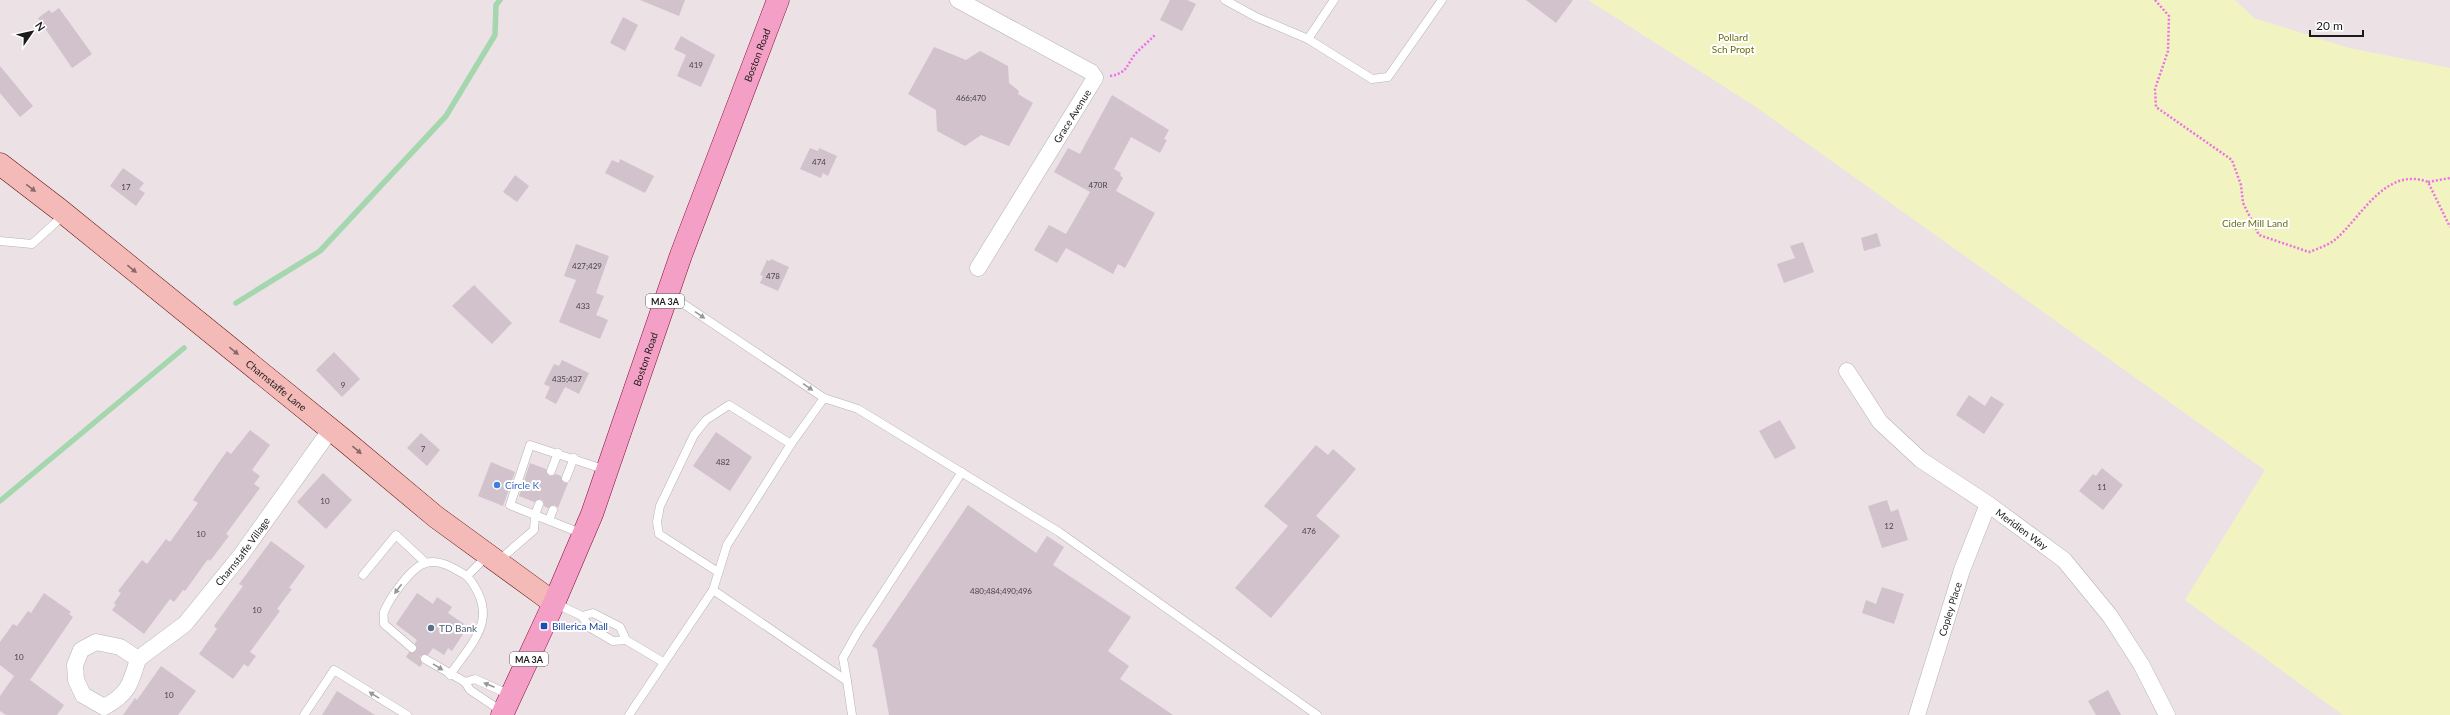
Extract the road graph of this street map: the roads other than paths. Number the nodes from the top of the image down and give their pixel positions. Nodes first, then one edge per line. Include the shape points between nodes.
1 (778, 0) edge
2 (958, 0) edge
3 (1225, 0) edge
4 (1334, 0) edge
5 (1442, 0) edge
6 (1308, 39) junction
7 (0, 164) edge
8 (65, 214) junction
9 (0, 241) edge
10 (978, 268) dead end
11 (667, 293) junction
12 (1846, 371) dead end
13 (824, 398) junction
14 (331, 429) junction
15 (791, 444) junction
16 (558, 453) junction
17 (574, 458) junction
18 (607, 470) junction
19 (551, 471) dead end
20 (962, 472) junction
21 (566, 478) dead end
22 (539, 504) dead end
23 (1988, 504) junction
24 (553, 510) dead end
25 (535, 515) junction
26 (549, 520) junction
27 (584, 534) junction
28 (492, 559) junction
29 (426, 562) junction
30 (718, 572) junction
31 (363, 575) dead end
32 (467, 576) junction
33 (713, 590) junction
34 (554, 603) junction
35 (582, 616) junction
36 (626, 640) junction
37 (412, 648) dead end
38 (138, 659) junction
39 (425, 659) dead end
40 (663, 662) junction
41 (450, 675) junction
42 (847, 681) junction
43 (465, 682) junction
44 (506, 708) edge
45 (103, 711) edge
46 (304, 715) edge
47 (407, 715) edge
48 (629, 715) edge
49 (852, 715) edge
50 (1317, 715) edge
51 (1917, 715) edge
52 (2166, 715) edge

1 - 11 main road, Boston Road / MA 3A
2 - 10 street, Grace Avenue via 1092,72 1095,78
3 - 6 lane via 1256,17
4 - 6 lane
5 - 6 lane via 1388,77 1372,79
7 -> 8 main road, Charnstaffe Lane
8 - 9 lane via 32,244
8 -> 14 main road, Charnstaffe Lane
11 -> 13 lane
11 - 18 main road, Boston Road / MA 3A
12 - 23 street, Meridien Way via 1886,427 1921,460
13 - 15 lane
13 - 20 lane via 858,409
14 -> 28 main road, Charnstaffe Lane via 436,517
14 - 38 street, Charnstaffe Village via 241,555 185,624
15 - 30 lane via 727,545
15 - 30 lane via 729,405 706,420 694,435 660,506 657,522 659,534
16 - 17 lane
16 - 19 lane
16 - 25 lane via 530,445 510,504
17 - 18 lane
17 - 21 lane
18 - 27 main road, Boston Road / MA 3A
20 - 42 lane via 843,658
20 - 50 lane via 1059,532
22 - 25 lane
23 - 51 street, Copley Place via 1962,570
23 - 52 street, Meridien Way via 2064,560 2092,593 2141,664
24 - 26 lane
25 - 26 lane
25 - 28 lane via 534,530
26 - 27 lane
27 - 34 main road, Boston Road / MA 3A
28 - 32 lane
28 - 34 main road, Charnstaffe Lane
29 - 31 lane via 396,535
29 - 32 lane via 446,563
29 -> 37 lane via 413,571 384,613 384,624
30 - 33 lane
32 - 41 lane via 481,596 479,635
33 - 40 lane
33 - 42 lane
34 - 35 lane
34 - 44 main road, Boston Road / MA 3A
35 - 36 lane via 589,627 613,641
35 - 36 lane via 593,613 620,627
36 - 40 lane
38 - 45 street via 132,680 119,700
38 - 45 street via 120,647 96,642 81,650 75,665 76,680 83,695
39 -> 41 lane
40 - 48 lane
41 - 43 lane
42 - 49 lane
43 - 44 lane via 470,690
44 -> 43 lane via 475,679
47 -> 46 lane via 334,670

